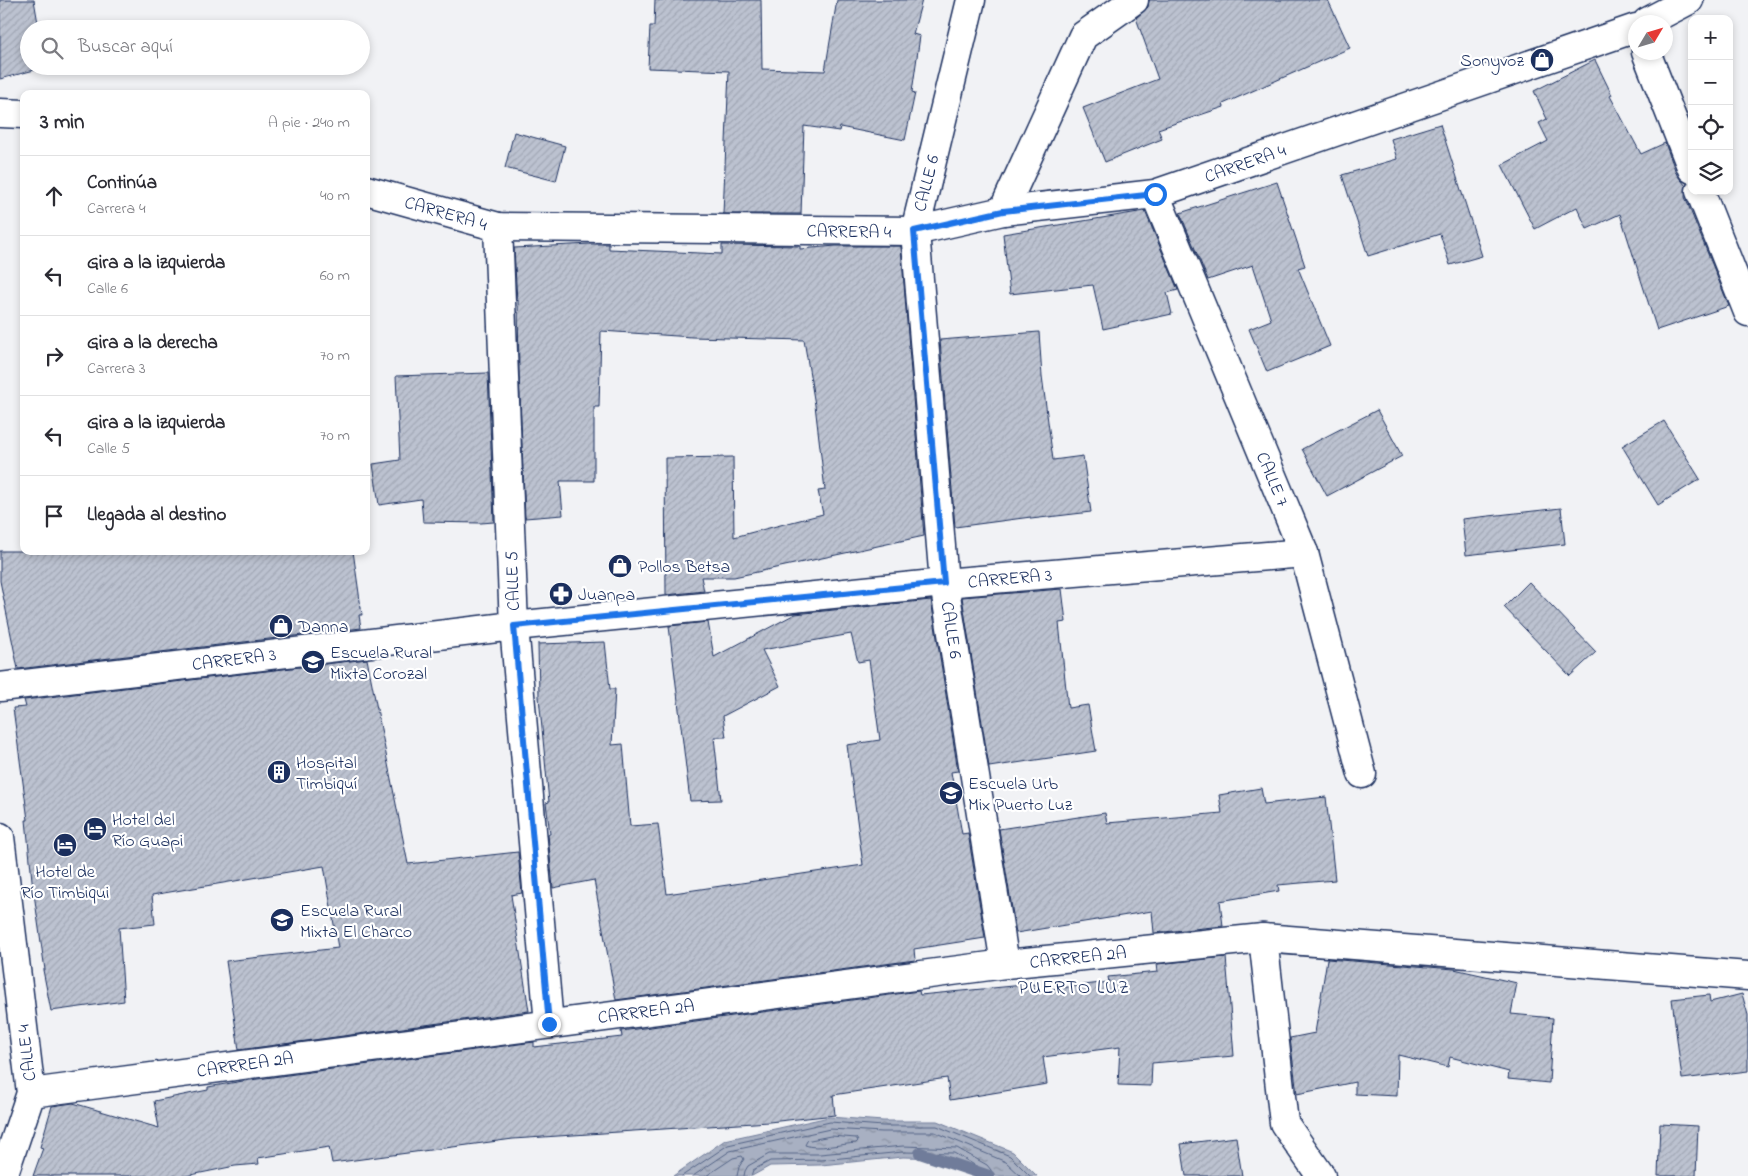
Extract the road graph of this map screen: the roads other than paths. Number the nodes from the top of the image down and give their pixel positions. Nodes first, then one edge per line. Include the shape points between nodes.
1 (971, 0) edge
2 (1134, 0) edge
3 (1689, 0) edge
4 (1660, 15) edge
5 (1628, 31) edge
6 (1649, 60) edge
7 (0, 113) edge
8 (20, 114) edge
9 (1688, 159) edge
10 (370, 191) edge
11 (1155, 194) junction
12 (1702, 195) edge
13 (1003, 211) junction
14 (498, 227) junction
15 (914, 231) junction
16 (1748, 312) edge
17 (1304, 553) junction
18 (944, 583) junction
19 (514, 626) junction
20 (0, 687) edge
21 (1362, 774) dead end
22 (0, 837) edge
23 (1263, 938) junction
24 (1005, 964) junction
25 (1748, 976) edge
26 (549, 1024) junction
27 (30, 1093) junction
28 (3, 1176) edge
29 (1321, 1176) edge

1 - 15 street, CALLE 6
2 - 13 street via 1083,36
3 - 4 street
5 - 11 street, CARRERA 4
6 - 9 street
7 - 8 street
10 - 14 street, CARRERA 4
11 - 13 street, CARRERA 4
11 - 17 street, CALLE 7
12 - 16 street
13 - 15 street, CARRERA 4
14 - 15 street, CARRERA 4
14 - 19 street, CALLE 5
15 - 18 street, CALLE 6
17 - 18 street, CARRERA 3
17 - 21 street, CALLE 7
18 - 19 street, CARRERA 3
18 - 24 street, CALLE 6
19 - 20 street, CARRERA 3
19 - 26 street, CALLE 5
22 - 27 street, CALLE 4
23 - 24 street, CARRREA 2A
23 - 25 street, CARRREA 2A
23 - 29 street via 1284,1123
24 - 26 street, CARRREA 2A
26 - 27 street, CARRREA 2A
27 - 28 street, CALLE 4

